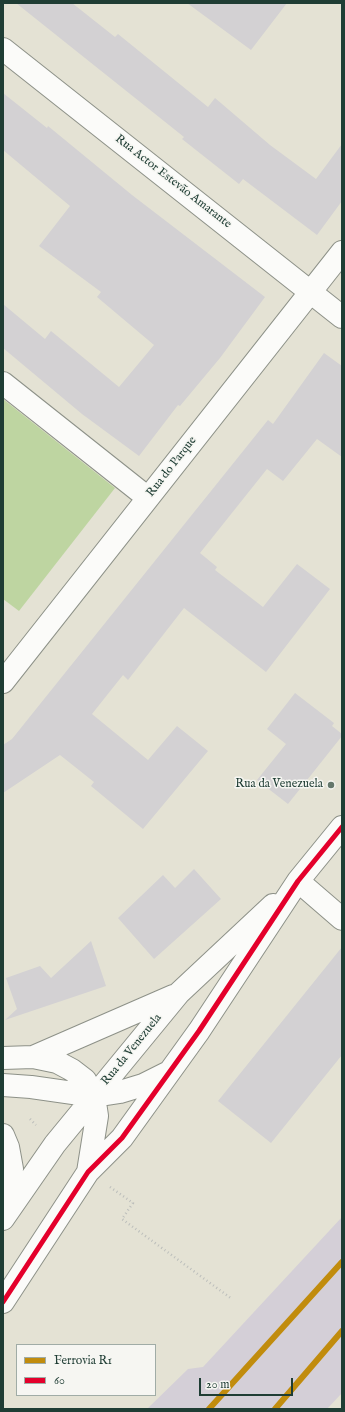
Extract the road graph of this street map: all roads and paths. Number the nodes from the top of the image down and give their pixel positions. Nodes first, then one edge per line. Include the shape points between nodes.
1 (3, 49) edge
2 (342, 252) edge
3 (311, 292) junction
4 (342, 316) edge
5 (3, 383) edge
6 (148, 498) junction
7 (3, 682) edge
8 (342, 827) edge
9 (298, 881) junction
10 (342, 919) edge
11 (179, 993) junction
12 (33, 1057) junction
13 (3, 1058) edge
14 (171, 1070) junction
15 (3, 1085) edge
16 (94, 1096) junction
17 (30, 1118) dead end
18 (3, 1135) edge
19 (55, 1144) junction
20 (88, 1172) junction
21 (3, 1214) edge
22 (3, 1219) edge
23 (232, 1299) dead end
24 (3, 1302) edge

1 - 3 street, Rua Actor Estevão Amarante
2 - 3 street, Rua do Parque
3 - 4 street, Rua Actor Estevão Amarante
3 - 6 street, Rua do Parque
5 - 6 street
6 - 7 street, Rua do Parque
8 - 9 street, Rua da Venezuela
9 - 10 street
9 - 11 street, Rua da Venezuela
9 - 14 street, Rua da Venezuela
11 - 12 street
11 - 16 street, Rua da Venezuela
12 - 13 street
12 - 16 street via 57,1062 72,1070 85,1080
14 - 16 street via 143,1085
14 - 20 street, Rua da Venezuela via 122,1138
15 - 16 street
16 - 19 street, Rua da Venezuela
16 - 20 street via 97,1116
17 - 19 path
18 - 21 street via 12,1168
19 - 22 street, Rua da Venezuela
20 - 23 path via 133,1203 122,1219
20 - 24 street, Rua da Venezuela

